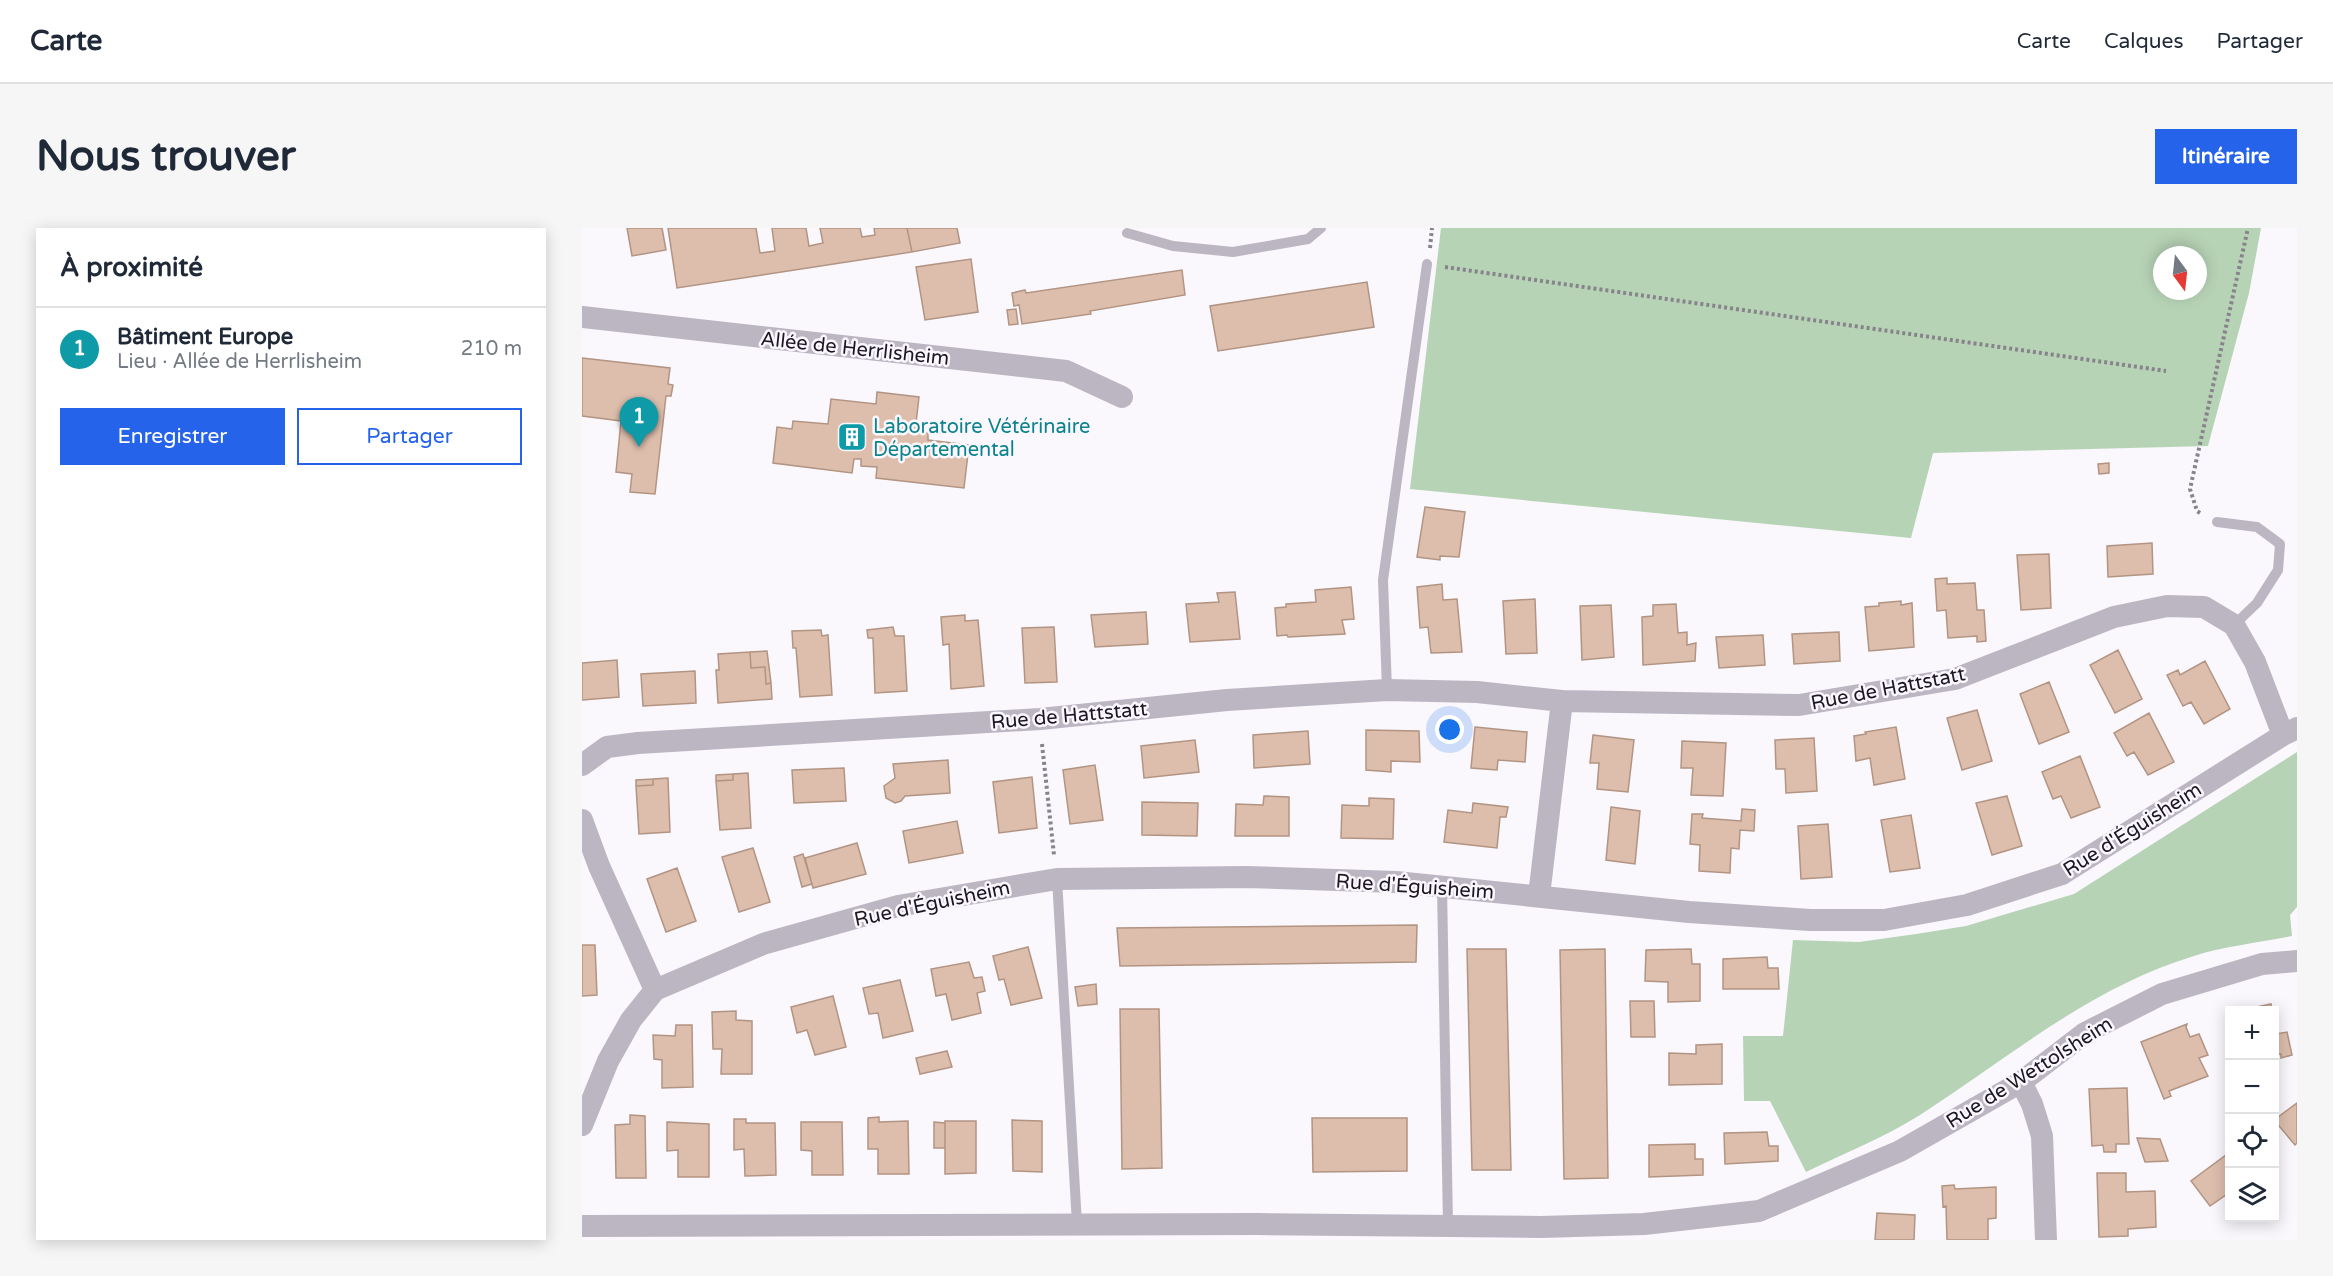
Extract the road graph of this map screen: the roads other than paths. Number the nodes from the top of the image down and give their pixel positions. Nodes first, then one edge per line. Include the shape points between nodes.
1 (1321, 228) edge
2 (1127, 233) dead end
3 (1427, 264) road end
4 (582, 317) edge
5 (1122, 397) dead end
6 (2217, 522) road end
7 (2234, 625) junction
8 (1387, 690) junction
9 (1562, 701) junction
10 (2290, 732) edge
11 (582, 765) edge
12 (582, 820) edge
13 (1057, 879) junction
14 (1442, 886) junction
15 (1539, 896) junction
16 (2297, 961) edge
17 (655, 990) junction
18 (2021, 1082) junction
19 (582, 1125) edge
20 (1077, 1224) junction
21 (582, 1226) edge
22 (1448, 1226) junction
23 (1256, 1232) edge
24 (2046, 1240) edge

1 - 2 lane via 1308,239 1233,252 1173,246
3 - 8 lane via 1383,580
4 - 5 street, Allée de Herrlisheim via 1066,371
6 - 7 lane via 2257,527 2280,544 2278,570 2257,603
7 - 9 street, Rue de Hattstatt via 2204,607 2167,606 2114,617 1955,679 1799,705
7 - 10 street, Rue de Hattstatt
8 - 9 street, Rue de Hattstatt via 1477,692
8 - 11 street, Rue de Hattstatt via 1227,700 1040,719 638,743 607,747
9 - 15 street
10 - 15 street, Rue d'Éguisheim via 2062,874 1967,906 1884,920 1810,920
12 - 17 street
13 - 14 street, Rue d'Éguisheim via 1246,877
13 - 17 street, Rue d'Éguisheim via 898,906 763,944
13 - 20 lane
14 - 15 street, Rue d'Éguisheim
14 - 22 lane
16 - 18 street, Rue de Wettolsheim via 2262,964 2162,994 2085,1033
17 - 19 street, Rue d'Éguisheim via 631,1020 608,1061
18 - 22 street, Rue de Wettolsheim via 1899,1151 1759,1211 1644,1224
18 - 24 street via 2042,1136
20 - 21 street, Rue de Wettolsheim
20 - 23 street, Rue de Wettolsheim
22 - 23 street, Rue de Wettolsheim

